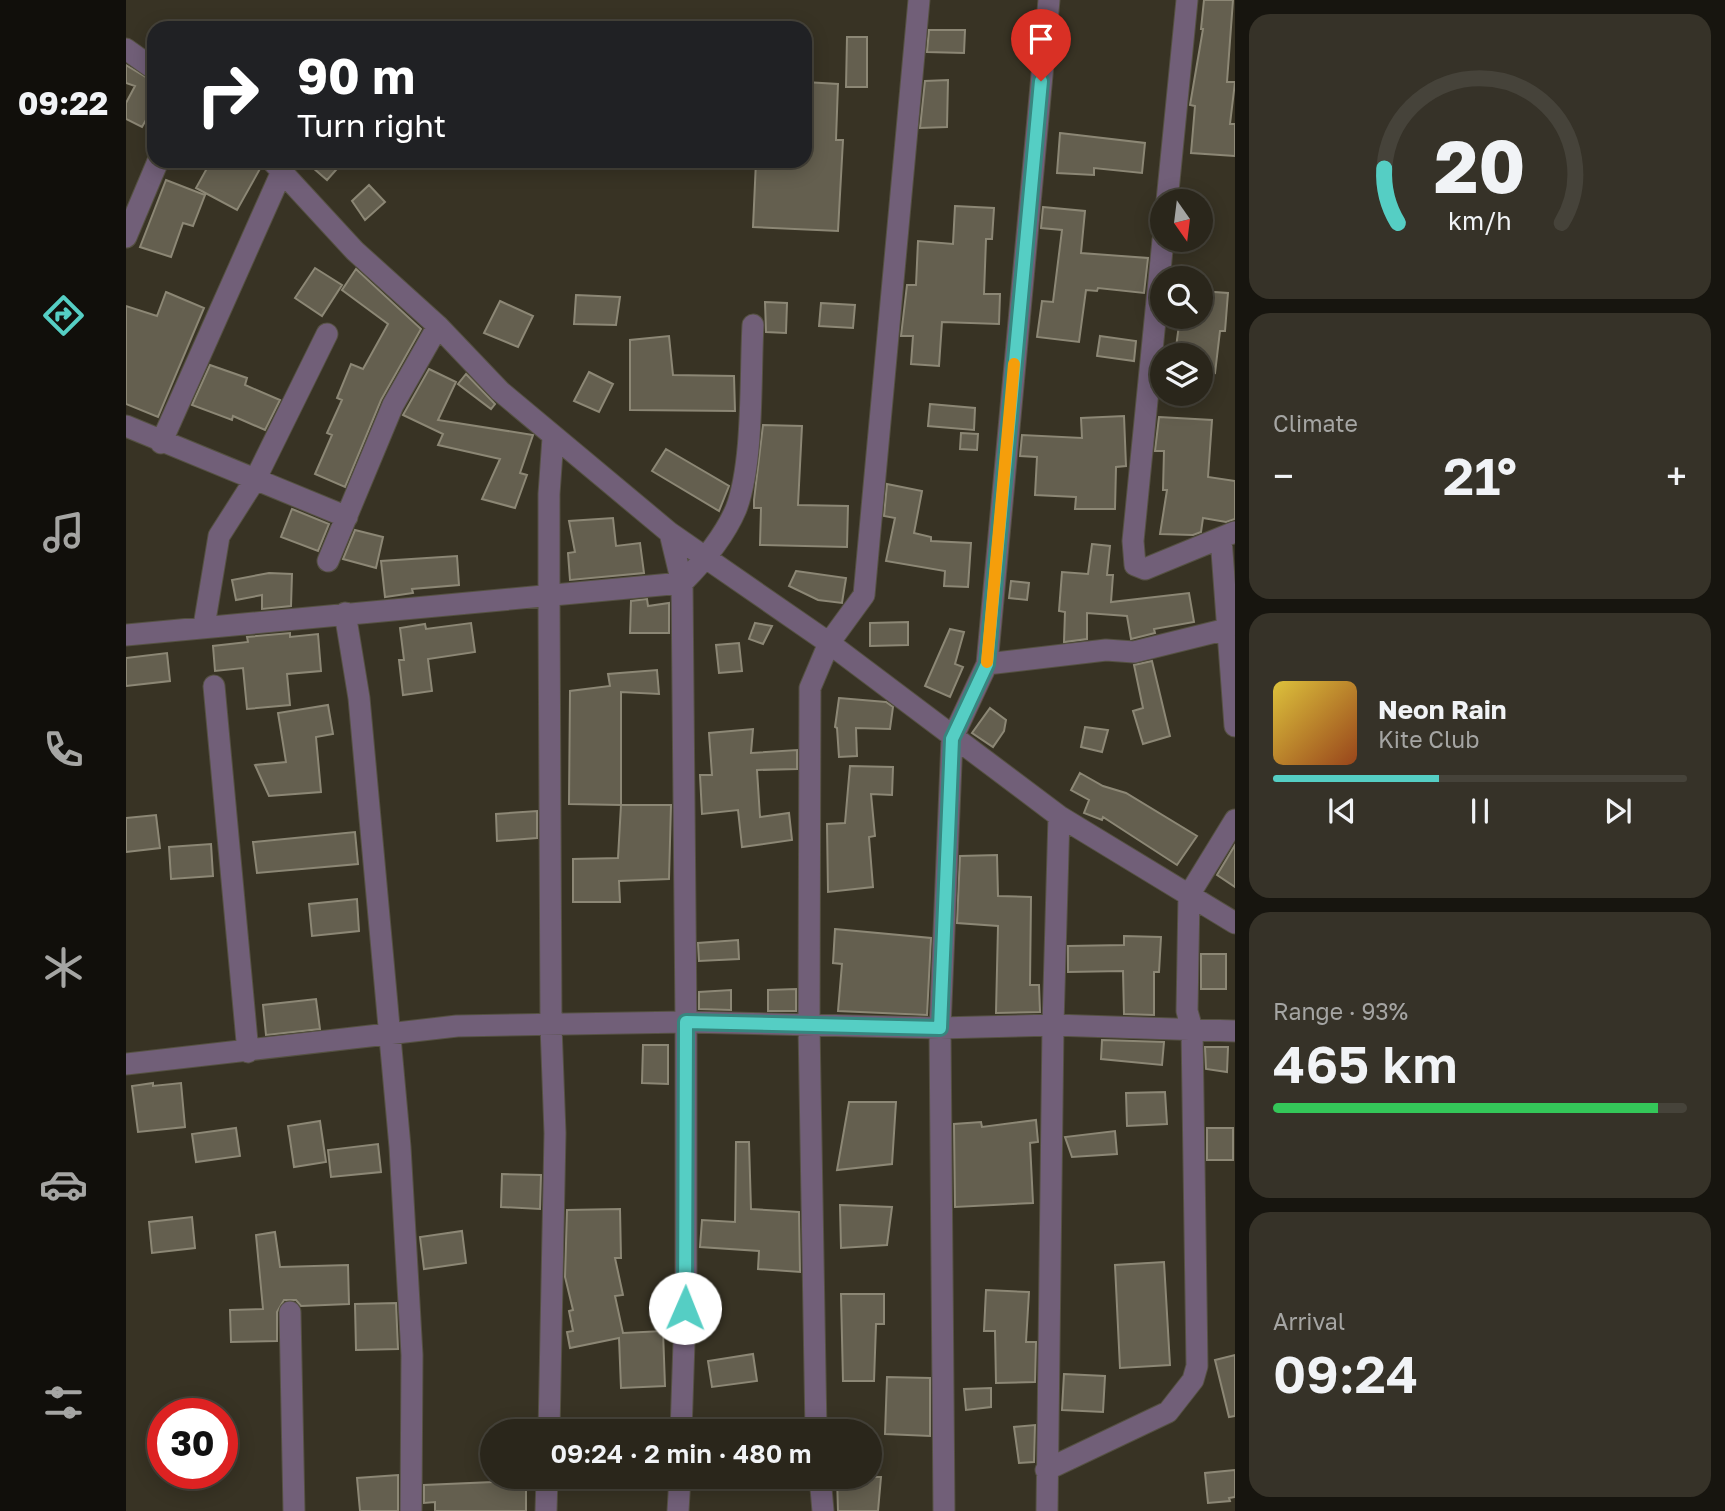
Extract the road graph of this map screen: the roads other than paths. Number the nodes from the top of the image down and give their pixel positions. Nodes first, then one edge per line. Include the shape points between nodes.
1 (907, 0) edge
2 (919, 0) edge
3 (934, 0) edge
4 (1049, 0) edge
5 (1187, 0) edge
6 (126, 49) edge
7 (147, 64) edge
8 (155, 168) edge
9 (276, 168) edge
10 (280, 168) edge
11 (1168, 189) edge
12 (126, 237) edge
13 (1162, 252) edge
14 (753, 325) dead end
15 (438, 326) junction
16 (327, 334) dead end
17 (126, 426) edge
18 (553, 438) junction
19 (162, 443) junction
20 (256, 478) junction
21 (347, 517) junction
22 (670, 533) junction
23 (1228, 535) edge
24 (707, 558) junction
25 (328, 561) dead end
26 (682, 583) junction
27 (551, 595) junction
28 (345, 613) junction
29 (204, 626) junction
30 (1227, 629) junction
31 (126, 635) edge
32 (829, 643) junction
33 (987, 664) junction
34 (214, 686) dead end
35 (1235, 726) edge
36 (952, 739) junction
37 (1059, 816) junction
38 (1235, 820) edge
39 (1189, 895) junction
40 (1235, 923) edge
41 (686, 1022) junction
42 (809, 1025) junction
43 (1053, 1025) junction
44 (551, 1026) junction
45 (940, 1028) junction
46 (1192, 1030) junction
47 (1235, 1031) edge
48 (390, 1032) junction
49 (248, 1052) junction
50 (126, 1064) edge
51 (290, 1312) dead end
52 (549, 1419) edge
53 (681, 1419) edge
54 (816, 1419) edge
55 (1046, 1470) junction
56 (547, 1489) edge
57 (679, 1489) edge
58 (821, 1489) edge
59 (294, 1511) edge
60 (411, 1511) edge
61 (546, 1511) edge
62 (678, 1511) edge
63 (823, 1511) edge
64 (944, 1511) edge
65 (1047, 1511) edge

1 - 2 street
2 - 3 street
2 - 32 street via 864,595
4 - 33 street
5 - 11 street
6 - 7 street
8 - 12 street
9 - 19 street
10 - 15 street via 355,251
13 - 23 street via 1133,541 1135,565 1145,569
14 - 24 street via 746,461 736,508
15 - 18 street
15 - 21 street via 393,405
16 - 20 street
17 - 19 street
18 - 22 street
18 - 27 street
19 - 20 street
20 - 21 street
20 - 29 street via 219,536
21 - 25 street
22 - 24 street
22 - 26 street
23 - 30 street
24 - 26 street
24 - 32 street
26 - 27 street
26 - 41 street
27 - 28 street
27 - 44 street
28 - 29 street
28 - 48 street via 359,698
29 - 31 street
30 - 33 street via 1134,652 1106,650
30 - 35 street
32 - 36 street
32 - 42 street via 810,688
33 - 36 street
34 - 49 street
36 - 37 street
36 - 45 street
37 - 39 street
37 - 43 street
38 - 39 street
39 - 40 street
39 - 46 street via 1187,1011
41 - 42 street
41 - 44 street
41 - 53 street
42 - 45 street
42 - 54 street
43 - 45 street
43 - 46 street
43 - 55 street
44 - 48 street
44 - 52 street via 555,1133
45 - 64 street
46 - 47 street
46 - 55 street via 1197,1366 1193,1380 1168,1412
48 - 49 street
48 - 60 street via 412,1355
49 - 50 street
51 - 59 street
55 - 65 street
56 - 61 street
57 - 62 street
58 - 63 street

